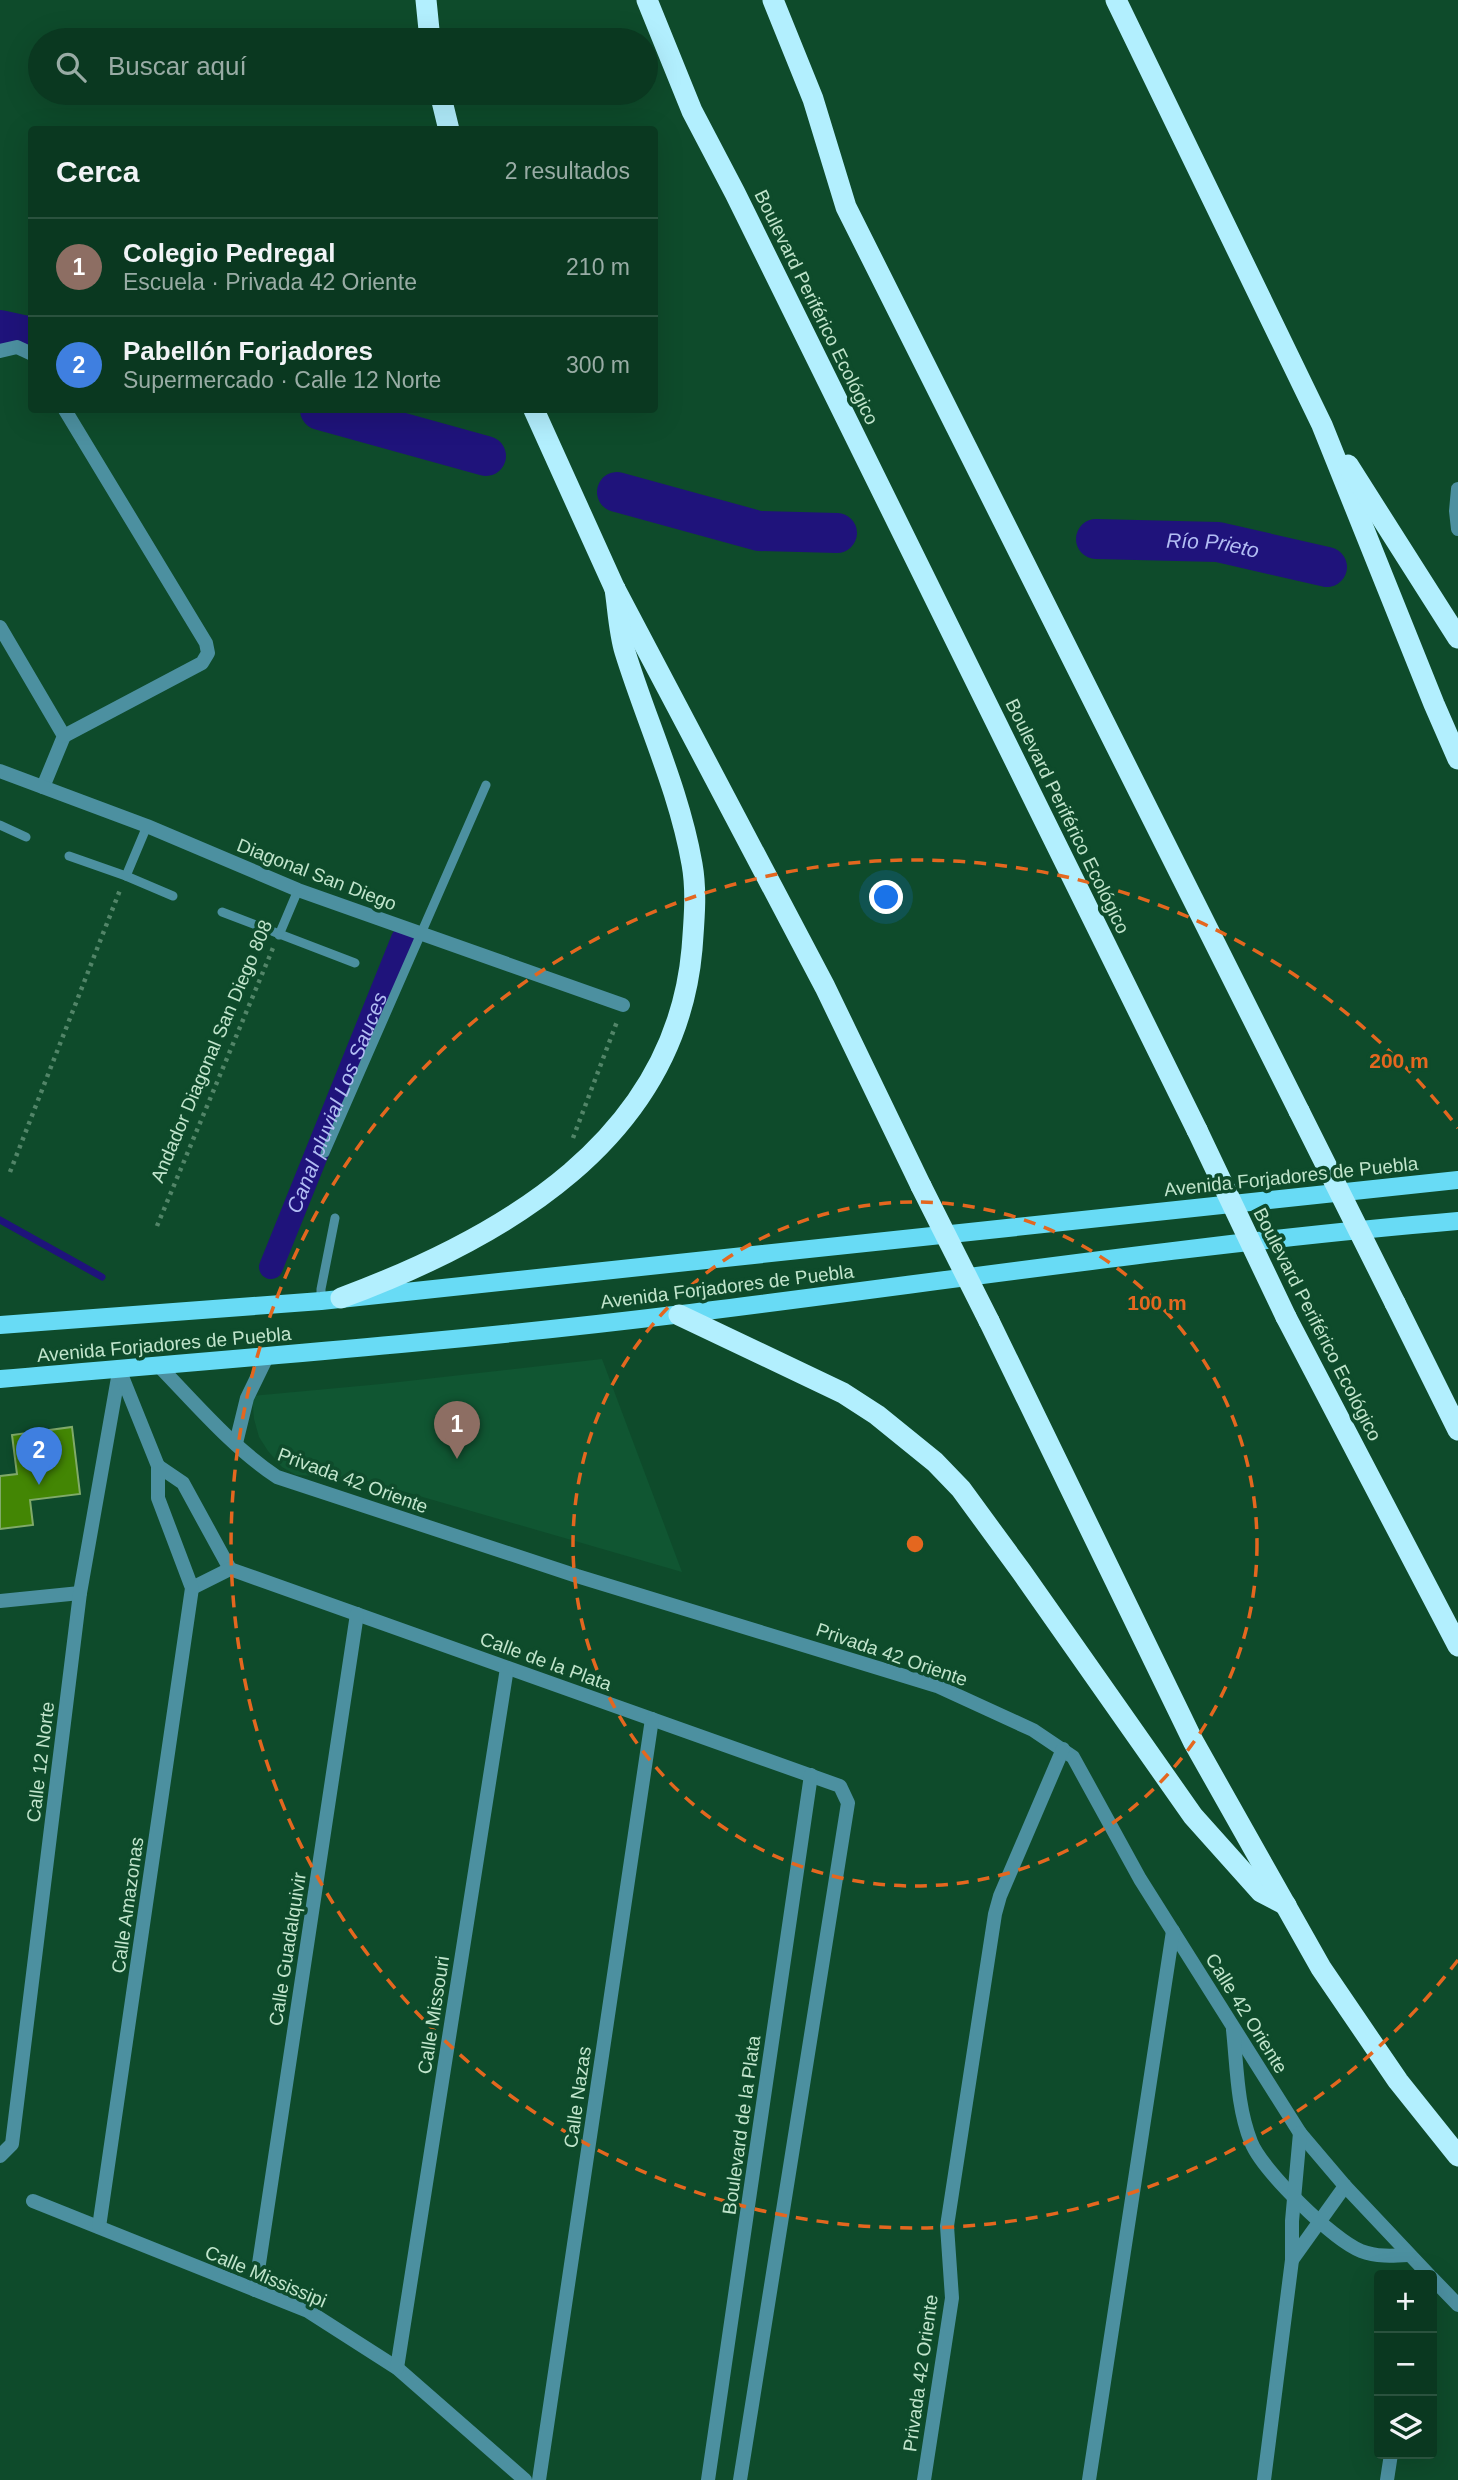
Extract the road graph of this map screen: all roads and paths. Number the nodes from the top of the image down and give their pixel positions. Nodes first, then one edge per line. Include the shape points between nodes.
1 (426, 0) edge
2 (647, 0) edge
3 (773, 0) edge
4 (1116, 0) edge
5 (429, 28) edge
6 (443, 105) edge
7 (448, 126) edge
8 (0, 351) edge
9 (28, 352) edge
10 (67, 413) edge
11 (535, 413) edge
12 (1322, 425) junction
13 (1458, 489) edge
14 (1458, 529) edge
15 (615, 589) junction
16 (0, 627) edge
17 (1458, 638) edge
18 (64, 736) junction
19 (1458, 759) edge
20 (0, 771) edge
21 (486, 785) dead end
22 (43, 787) junction
23 (0, 825) edge
24 (147, 825) junction
25 (26, 836) dead end
26 (69, 856) dead end
27 (126, 876) junction
28 (298, 890) junction
29 (173, 896) dead end
30 (222, 912) dead end
31 (279, 934) junction
32 (421, 934) junction
33 (355, 962) dead end
34 (623, 1005) joint
35 (572, 1140) dead end
36 (325, 1153) dead end
37 (10, 1172) dead end
38 (1458, 1180) edge
39 (335, 1218) dead end
40 (1458, 1221) edge
41 (157, 1226) dead end
42 (331, 1299) junction
43 (679, 1315) junction
44 (0, 1325) edge
45 (267, 1357) junction
46 (158, 1365) junction
47 (119, 1369) junction
48 (0, 1380) edge
49 (1458, 1430) edge
50 (236, 1443) junction
51 (158, 1466) junction
52 (230, 1569) junction
53 (192, 1588) junction
54 (80, 1593) junction
55 (0, 1601) edge
56 (357, 1614) junction
57 (1458, 1646) edge
58 (507, 1668) junction
59 (652, 1719) junction
60 (1063, 1749) junction
61 (811, 1775) junction
62 (1286, 1905) junction
63 (1172, 1931) junction
64 (1232, 2025) junction
65 (1300, 2133) junction
66 (0, 2156) edge
67 (1458, 2156) edge
68 (1345, 2186) junction
69 (1294, 2197) junction
70 (33, 2201) dead end
71 (1321, 2221) junction
72 (99, 2227) junction
73 (1292, 2260) junction
74 (1421, 2270) edge
75 (1437, 2285) edge
76 (255, 2290) junction
77 (1458, 2305) edge
78 (397, 2368) junction
79 (1390, 2459) edge
80 (525, 2480) edge
81 (539, 2480) edge
82 (708, 2480) edge
83 (740, 2480) edge
84 (924, 2480) edge
85 (1089, 2480) edge
86 (1264, 2480) edge
87 (1387, 2480) edge

1 - 5 highway
2 - 57 highway, Boulevard Periférico Ecológico, bridge via 692,111 1286,1317
3 - 49 highway, bridge via 813,99 846,207
4 - 12 highway
6 - 7 highway
8 - 9 street via 17,347
10 - 18 street via 208,653 202,663
11 - 15 highway
12 - 17 highway
12 - 19 highway
13 - 14 street
15 - 42 highway via 624,649 676,797 692,866 691,955 676,1025 649,1082 625,1115 589,1158 554,1189 436,1258
15 - 62 highway, bridge via 825,987 1193,1741
16 - 18 street
18 - 22 street
20 - 22 street, Diagonal San Diego
21 - 32 lane
22 - 24 street, Diagonal San Diego
23 - 25 lane
24 - 27 lane
24 - 28 street, Diagonal San Diego
26 - 27 lane
27 - 29 lane
27 - 37 path
28 - 31 lane, Andador Diagonal San Diego 808
28 - 32 street, Diagonal San Diego
30 - 31 lane
31 - 33 lane
31 - 41 path, Andador Diagonal San Diego 808
32 - 34 street, Diagonal San Diego
32 - 36 lane
34 - 35 path
38 - 42 main road, Avenida Forjadores de Puebla
39 - 42 lane via 321,1289
40 - 43 main road, Avenida Forjadores de Puebla via 1228,1243
42 - 44 main road, Avenida Forjadores de Puebla
43 - 45 main road, Avenida Forjadores de Puebla
43 - 62 highway via 842,1393 887,1422 935,1462 961,1489 1021,1571 1193,1816 1261,1892
45 - 46 main road, Avenida Forjadores de Puebla
45 - 50 street via 247,1398
46 - 47 main road, Avenida Forjadores de Puebla
46 - 50 street, Privada 42 Oriente
47 - 48 main road, Avenida Forjadores de Puebla
47 - 51 street
47 - 54 street, Calle 12 Norte
50 - 60 street, Privada 42 Oriente via 277,1478 937,1686 1033,1730
51 - 52 street via 183,1483
51 - 53 street via 158,1497
52 - 53 street
52 - 56 street, Calle de la Plata
53 - 72 street, Calle Amazonas
54 - 55 street
54 - 66 street, Calle 12 Norte via 12,2144
56 - 58 street, Calle de la Plata
56 - 76 street, Calle Guadalquivir
58 - 59 street, Calle de la Plata
58 - 78 street, Calle Missouri
59 - 61 street, Calle de la Plata
59 - 81 street, Calle Nazas
60 - 63 street, Calle 42 Oriente via 1073,1757
60 - 84 street, Privada 42 Oriente via 996,1914 947,2226 952,2298
61 - 82 street, Boulevard de la Plata
61 - 83 street, Calle de la Plata via 840,1786 848,1803
62 - 67 highway via 1358,2025
63 - 64 street, Calle 42 Oriente
63 - 85 street
64 - 65 street, Calle 42 Oriente
64 - 69 street via 1242,2110 1251,2143 1264,2166
65 - 68 street, Calle 42 Oriente
65 - 69 street
68 - 71 street
68 - 74 street, Calle 42 Oriente
69 - 71 street
69 - 73 street
70 - 72 street, Calle Mississipi
71 - 73 street
71 - 74 street via 1359,2250
72 - 76 street, Calle Mississipi
73 - 86 street
75 - 77 street, Calle 42 Oriente
76 - 78 street, Calle Mississipi via 308,2311
78 - 80 street, Calle Mississipi
79 - 87 street

